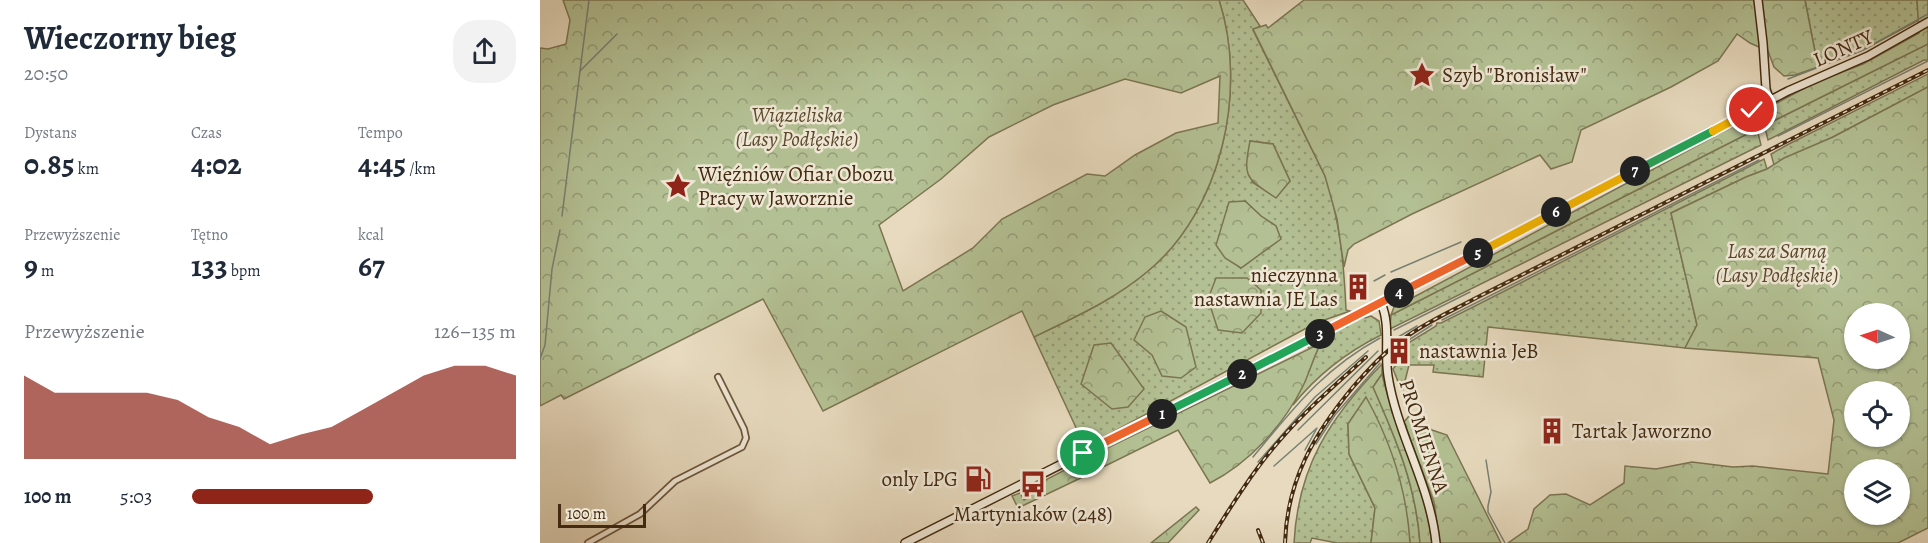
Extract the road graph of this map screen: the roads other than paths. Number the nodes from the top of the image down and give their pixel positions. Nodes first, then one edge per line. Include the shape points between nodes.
1 (1758, 0) edge
2 (1928, 22) edge
3 (1770, 101) junction
4 (1381, 303) junction
5 (718, 377) dead end
6 (588, 543) edge
7 (906, 543) edge
8 (1436, 543) edge

1 - 3 main road
2 - 3 main road, LONTY via 1868,56
3 - 4 main road, LONTY
4 - 7 main road, LONTY
4 - 8 main road, PROMIENNA via 1392,397 1424,488
5 - 6 street via 744,429 742,447 675,481 636,517

